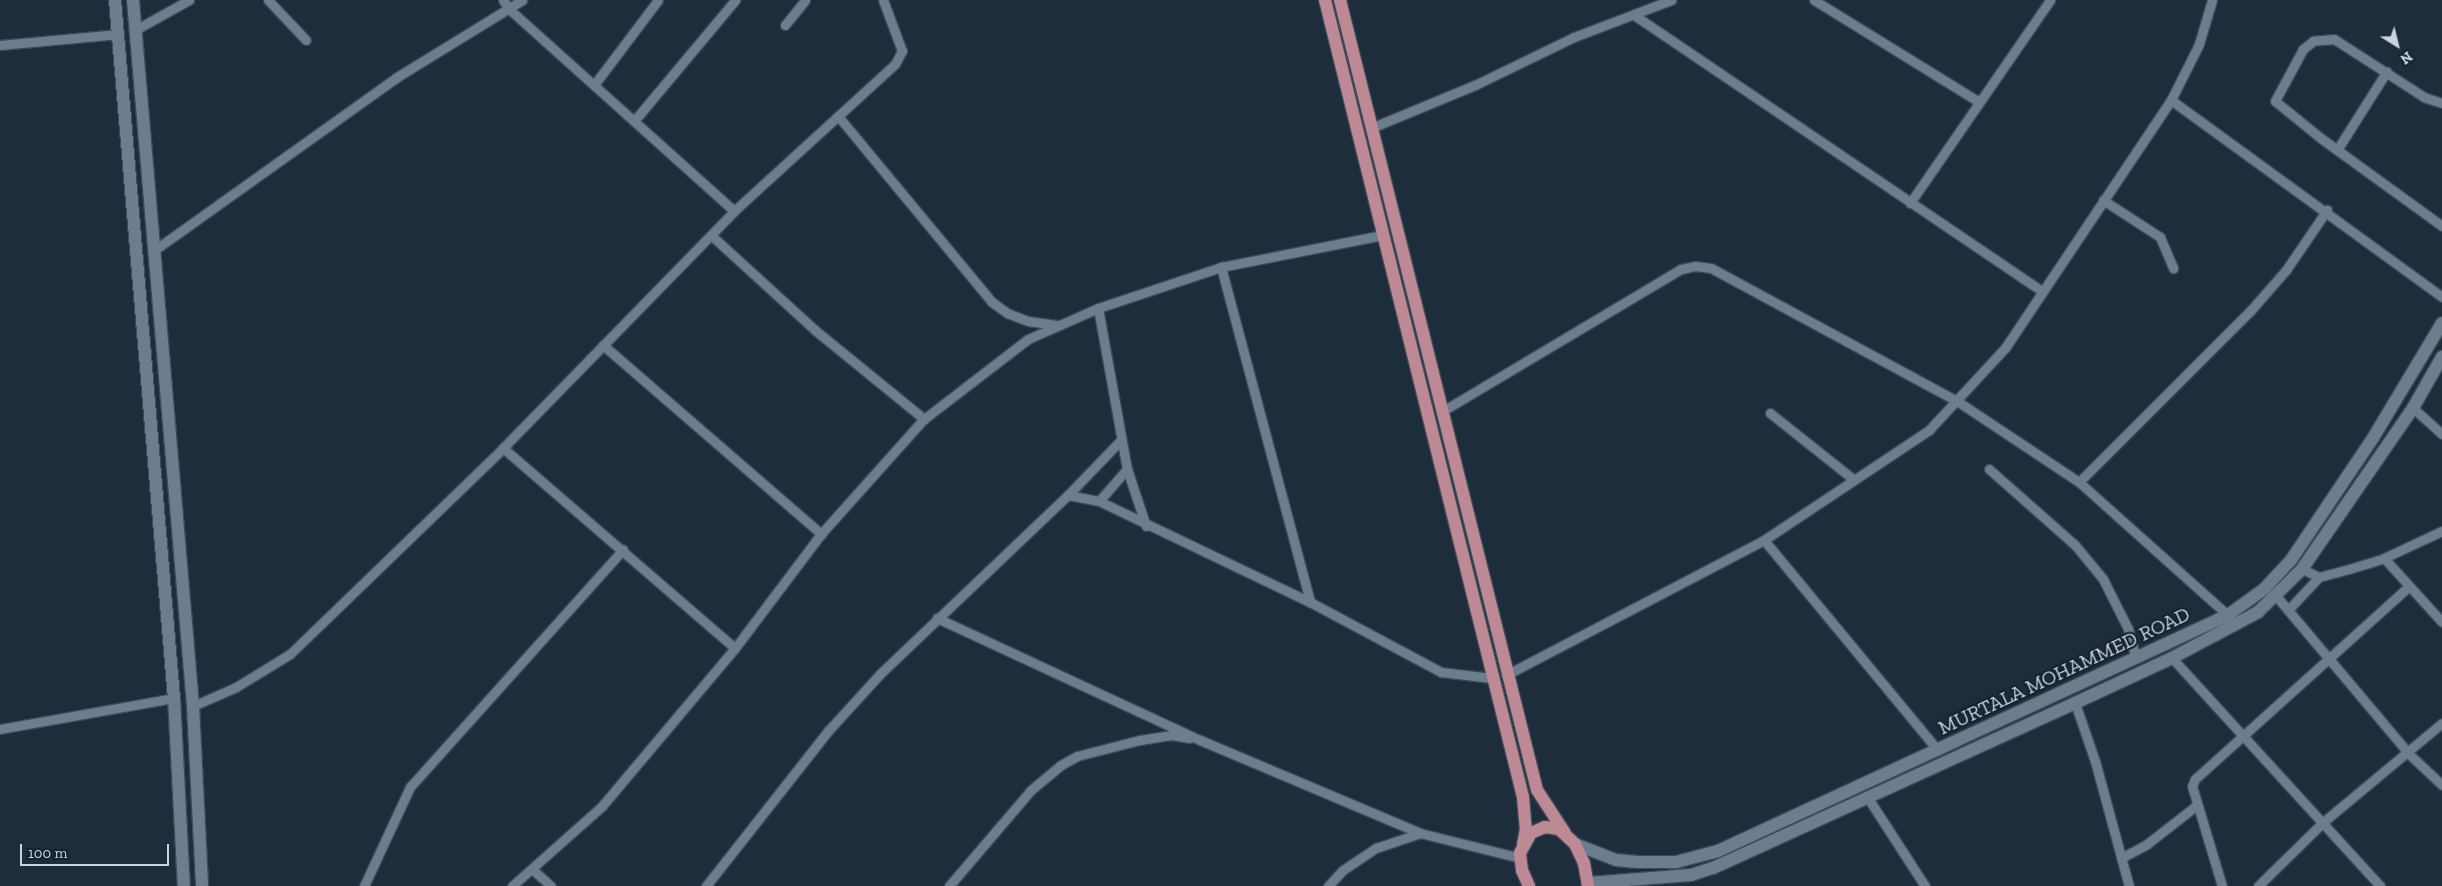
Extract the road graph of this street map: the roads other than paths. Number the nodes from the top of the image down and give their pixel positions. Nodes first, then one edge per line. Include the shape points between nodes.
1 (115, 0) edge
2 (133, 0) edge
3 (189, 0) edge
4 (268, 0) edge
5 (503, 0) edge
6 (522, 0) edge
7 (658, 0) edge
8 (734, 0) edge
9 (805, 0) edge
10 (883, 0) edge
11 (1325, 0) edge
12 (1340, 0) edge
13 (1671, 0) edge
14 (1814, 0) edge
15 (2050, 0) edge
16 (2212, 0) edge
17 (509, 9) junction
18 (1634, 15) junction
19 (785, 25) dead end
20 (135, 30) junction
21 (118, 34) junction
22 (306, 40) dead end
23 (0, 45) edge
24 (2387, 71) junction
25 (594, 85) junction
26 (2171, 100) junction
27 (1979, 102) junction
28 (2442, 103) edge
29 (838, 116) junction
30 (634, 121) junction
31 (1371, 128) junction
32 (2336, 150) junction
33 (2103, 200) junction
34 (1910, 203) junction
35 (2327, 210) junction
36 (734, 211) junction
37 (2442, 226) edge
38 (1382, 235) junction
39 (712, 236) junction
40 (156, 249) junction
41 (1222, 268) junction
42 (2173, 268) dead end
43 (2041, 291) junction
44 (2442, 297) edge
45 (1098, 308) junction
46 (2442, 323) edge
47 (1057, 325) junction
48 (603, 346) junction
49 (2442, 357) edge
50 (1957, 400) junction
51 (2414, 408) junction
52 (1440, 412) junction
53 (1770, 413) dead end
54 (924, 419) junction
55 (2442, 434) edge
56 (1121, 440) junction
57 (503, 448) junction
58 (1127, 469) junction
59 (1988, 469) dead end
60 (1853, 479) junction
61 (2079, 482) junction
62 (1068, 495) junction
63 (1099, 501) junction
64 (1146, 526) junction
65 (2442, 530) edge
66 (822, 534) junction
67 (1764, 540) junction
68 (623, 550) junction
69 (2384, 558) junction
70 (2302, 569) junction
71 (2319, 577) junction
72 (2408, 587) junction
73 (2277, 597) junction
74 (1310, 602) junction
75 (2288, 610) junction
76 (2228, 615) junction
77 (937, 618) junction
78 (2442, 622) edge
79 (2207, 633) junction
80 (735, 648) junction
81 (2136, 658) junction
82 (2172, 658) junction
83 (2328, 662) junction
84 (1506, 675) junction
85 (1492, 678) junction
86 (174, 698) junction
87 (2075, 704) junction
88 (192, 706) junction
89 (2442, 723) edge
90 (0, 729) edge
91 (2240, 736) junction
92 (1200, 740) junction
93 (1938, 750) junction
94 (2409, 754) junction
95 (2442, 785) edge
96 (1868, 798) junction
97 (2197, 805) junction
98 (2322, 823) junction
99 (1420, 833) junction
100 (1565, 833) junction
101 (1575, 844) junction
102 (1523, 845) junction
103 (1520, 858) junction
104 (2121, 858) junction
105 (532, 869) junction
106 (1588, 884) edge
107 (184, 886) edge
108 (202, 886) edge
109 (364, 886) edge
110 (512, 886) edge
111 (551, 886) edge
112 (706, 886) edge
113 (949, 886) edge
114 (1328, 886) edge
115 (1529, 886) edge
116 (1925, 886) edge
117 (2129, 886) edge
118 (2222, 886) edge
119 (2258, 886) edge
120 (2380, 886) edge

1 - 21 main road
2 - 20 main road
3 - 20 street
4 - 22 street
5 - 17 street
6 - 17 street
7 - 25 street
8 - 30 street
9 - 19 street
10 - 29 street via 902,51 895,64
11 - 38 main road
12 - 31 main road
13 - 18 street
14 - 27 street
15 - 27 street
16 - 26 street via 2199,44
17 - 25 street
17 - 40 street via 397,77
18 - 31 street via 1574,37 1475,85
18 - 34 street
20 - 40 main road
21 - 23 street
21 - 86 main road
24 - 28 street via 2424,97
24 - 32 street
24 - 32 street via 2334,39 2313,41 2304,49 2275,101
25 - 30 street
26 - 33 street
26 - 35 street
27 - 34 street
29 - 36 street
29 - 47 street via 992,302 1028,321
30 - 36 street
31 - 52 main road
32 - 37 street
33 - 42 street via 2160,237
33 - 43 street
34 - 43 street
35 - 44 street
35 - 61 street via 2286,270 2251,310
36 - 39 street
38 - 41 street
38 - 85 main road
39 - 48 street
39 - 54 street via 815,330
40 - 88 main road
41 - 45 street
41 - 74 street
43 - 50 street via 2005,348
45 - 47 street
45 - 56 street
46 - 76 main road, MURTALA MOHAMMED ROAD via 2373,438 2286,567 2264,589
47 - 54 street via 1028,338
48 - 57 street
48 - 66 street
49 - 51 main road, MURTALA MOHAMMED ROAD
50 - 52 street via 1711,268 1695,266 1681,269
50 - 60 street via 1929,430
50 - 61 street
51 - 55 street
51 - 70 main road, MURTALA MOHAMMED ROAD
52 - 84 main road
53 - 60 street
54 - 66 street
56 - 58 street
56 - 62 street
57 - 68 street
57 - 88 street via 290,654 236,687
58 - 63 street
58 - 64 street
59 - 81 street via 2075,545 2103,580 2128,629
60 - 67 street
61 - 76 street
62 - 63 street
62 - 77 street
63 - 64 street
64 - 74 street
65 - 69 street
66 - 80 street
67 - 84 street
67 - 93 street
68 - 80 street
68 - 109 street via 410,787
69 - 71 street
69 - 72 street
70 - 71 street
70 - 73 main road, MURTALA MOHAMMED ROAD
71 - 75 street
72 - 78 street
72 - 83 street
73 - 75 street
73 - 79 main road, MURTALA MOHAMMED ROAD via 2258,612
74 - 85 street via 1441,672
75 - 83 street
76 - 79 main road, MURTALA MOHAMMED ROAD
77 - 92 street
77 - 112 street via 828,731
79 - 81 main road, MURTALA MOHAMMED ROAD
79 - 82 main road, MURTALA MOHAMMED ROAD
80 - 105 street via 602,806
81 - 93 main road, MURTALA MOHAMMED ROAD
82 - 87 main road, MURTALA MOHAMMED ROAD
82 - 91 street
83 - 91 street
83 - 94 street
84 - 100 main road via 1536,790
85 - 102 main road via 1523,797 1526,829
86 - 90 street
86 - 107 main road
87 - 96 main road, MURTALA MOHAMMED ROAD
87 - 104 street via 2096,761
88 - 108 main road
89 - 94 street
91 - 97 street via 2195,779 2192,786
91 - 98 street
92 - 99 street
92 - 113 street via 1171,735 1157,737 1093,752 1061,765 1031,790
93 - 101 main road, MURTALA MOHAMMED ROAD via 1696,858 1676,862 1616,860
94 - 95 street
94 - 98 street
96 - 106 main road, MURTALA MOHAMMED ROAD via 1692,875
96 - 116 street
97 - 104 street via 2147,844
97 - 118 street
98 - 119 street
98 - 120 street
99 - 103 street
99 - 114 street via 1376,848 1344,870
100 - 101 main road
100 - 102 main road via 1552,827 1537,829
101 - 106 main road via 1584,863
102 - 103 main road
103 - 115 main road
104 - 117 street
105 - 110 street
105 - 111 street

